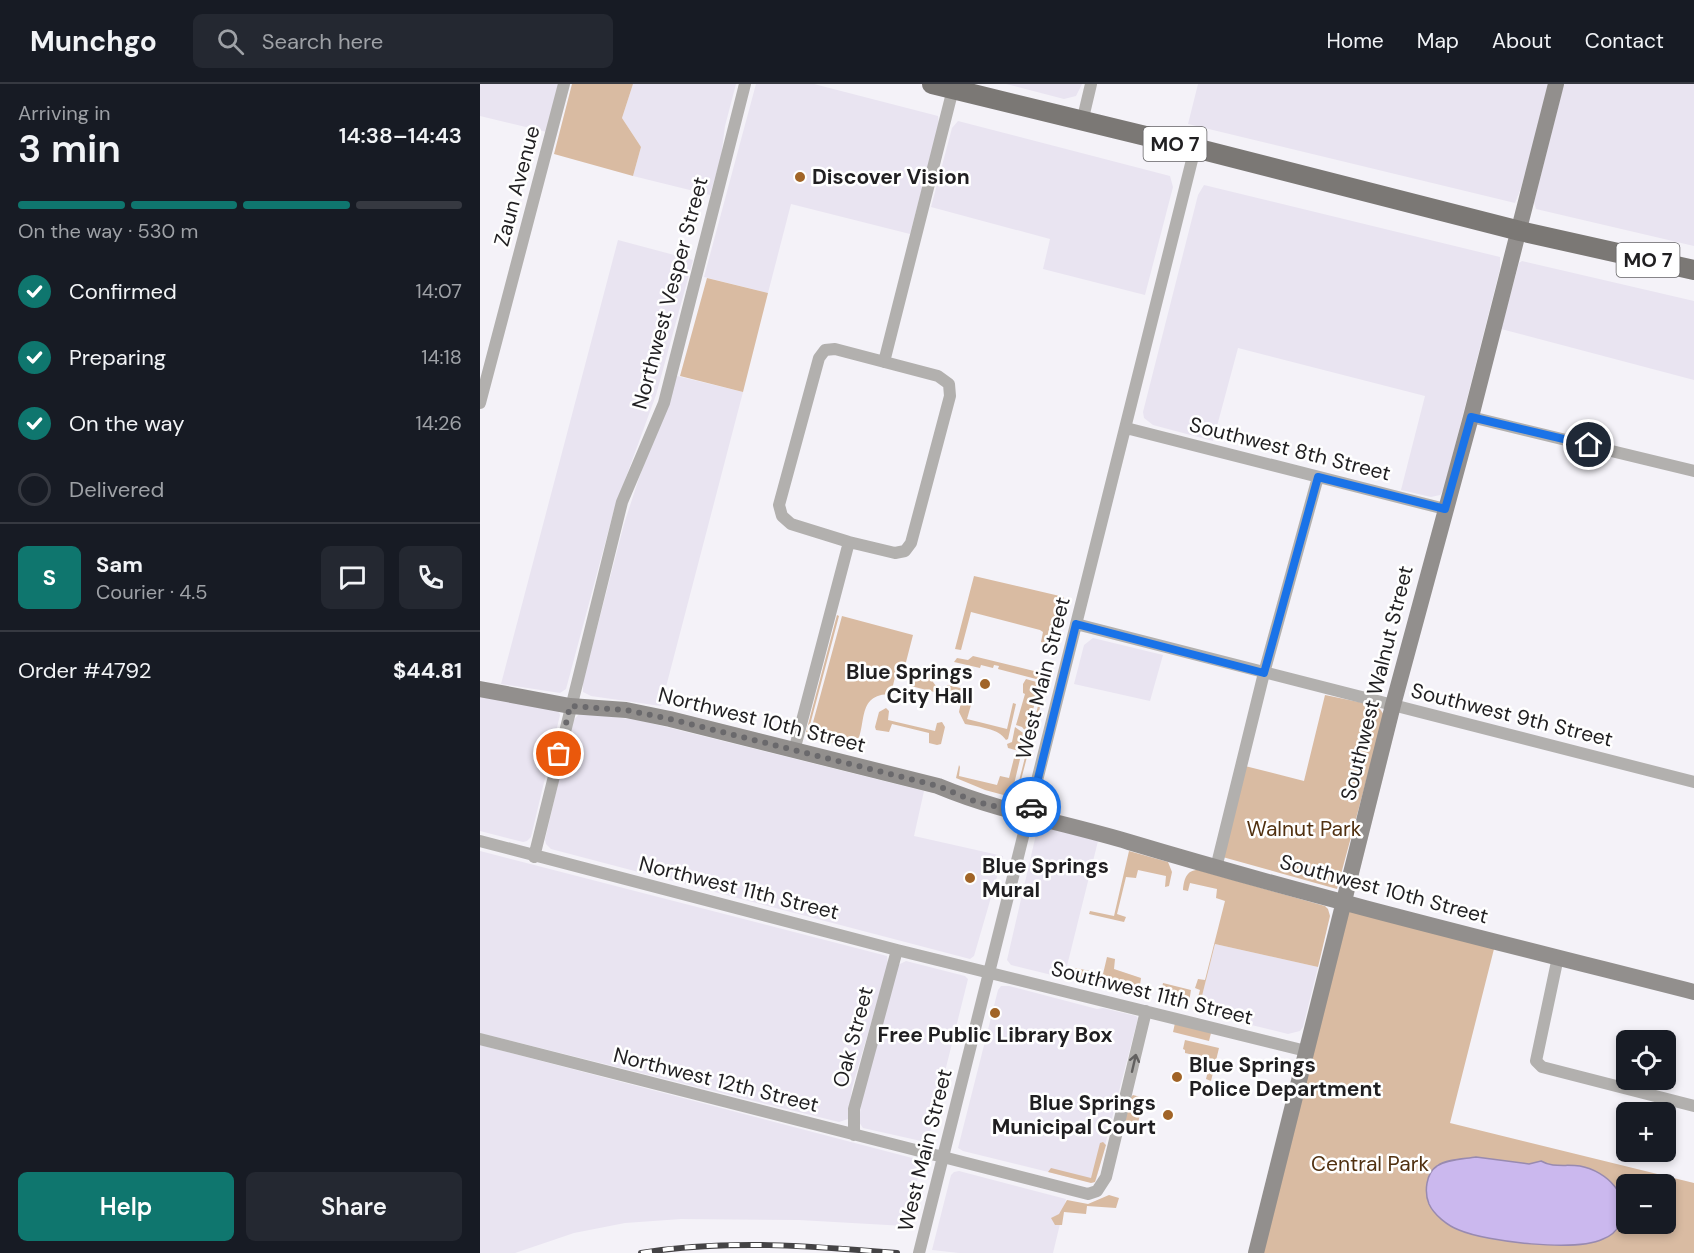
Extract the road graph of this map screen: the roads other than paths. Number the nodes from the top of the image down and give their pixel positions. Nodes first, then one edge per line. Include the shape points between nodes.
1 (564, 84) edge
2 (745, 84) edge
3 (932, 84) edge
4 (1091, 84) edge
5 (1556, 84) edge
6 (953, 89) junction
7 (1082, 122) junction
8 (1196, 148) junction
9 (1520, 231) junction
10 (1694, 270) edge
11 (884, 362) junction
12 (480, 402) edge
13 (1471, 417) junction
14 (1126, 428) junction
15 (1694, 471) edge
16 (1318, 477) junction
17 (1445, 509) junction
18 (849, 542) junction
19 (1076, 624) junction
20 (1264, 673) junction
21 (480, 689) edge
22 (1393, 705) junction
23 (570, 706) junction
24 (794, 750) junction
25 (1694, 782) edge
26 (1029, 815) junction
27 (480, 841) edge
28 (534, 856) junction
29 (1216, 868) junction
30 (1344, 903) junction
31 (897, 950) junction
32 (1558, 957) junction
33 (989, 972) junction
34 (1694, 992) edge
35 (1146, 1011) junction
36 (480, 1039) edge
37 (1306, 1051) junction
38 (1694, 1106) edge
39 (854, 1135) junction
40 (942, 1158) junction
41 (1258, 1246) edge
42 (919, 1253) edge

1 - 12 street, Zaun Avenue
2 - 23 street, Northwest Vesper Street via 664,404 622,502
3 - 6 main road, MO 7
4 - 7 street
5 - 9 street, Southwest Walnut Street
6 - 7 main road, MO 7
6 - 11 street
7 - 8 main road, MO 7
8 - 9 main road, MO 7
8 - 14 street, West Main Street
9 - 10 main road, MO 7
9 - 13 street, Southwest Walnut Street
11 - 18 street via 938,376 949,384 950,396 911,543 905,551 895,553
11 - 18 street via 835,349 825,350 819,358 779,506 782,516 791,524
13 - 15 street
13 - 17 street, Southwest Walnut Street
14 - 16 street, Southwest 8th Street
14 - 19 street, West Main Street
16 - 17 street, Southwest 8th Street
16 - 20 street
17 - 22 street, Southwest Walnut Street
18 - 24 street
19 - 20 street, Southwest 9th Street
19 - 26 street, West Main Street
20 - 22 street, Southwest 9th Street
20 - 29 street
21 - 23 street, Northwest 10th Street
22 - 25 street, Southwest 9th Street
22 - 30 street, Southwest Walnut Street
23 - 24 street, Northwest 10th Street via 626,710
23 - 28 street, Northwest Vesper Street
24 - 26 street, Northwest 10th Street via 938,786 974,801
26 - 29 street, Southwest 10th Street
26 - 33 street, West Main Street
27 - 28 street, Northwest 11th Street
28 - 31 street, Northwest 11th Street
29 - 30 street, Southwest 10th Street
30 - 32 street, Southwest 10th Street
30 - 37 street, Southwest Walnut Street
31 - 33 street, Northwest 11th Street
31 - 39 street, Oak Street via 854,1109
32 - 34 street, Southwest 10th Street
32 - 38 street via 1536,1061 1542,1067
33 - 35 street, Southwest 11th Street
33 - 40 street, West Main Street
35 - 37 street, Southwest 11th Street
40 -> 35 street, Northwest 12th Street via 1083,1194 1095,1193 1104,1181
36 - 39 street, Northwest 12th Street
37 - 41 street, Southwest Walnut Street
39 - 40 street, Northwest 12th Street
40 - 42 street, West Main Street

